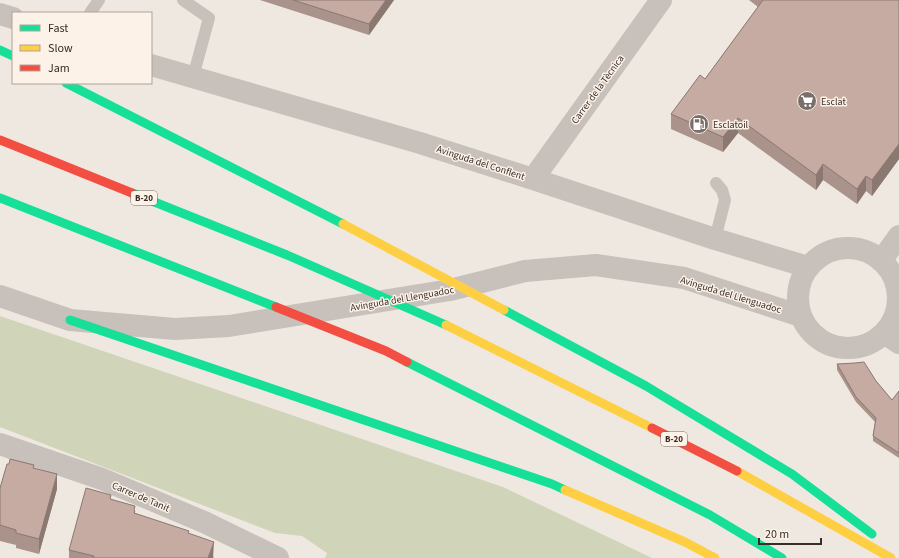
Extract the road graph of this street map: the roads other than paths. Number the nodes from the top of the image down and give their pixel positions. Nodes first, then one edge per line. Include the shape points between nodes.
1 (99, 0) edge
2 (183, 0) edge
3 (661, 0) edge
4 (91, 12) edge
5 (0, 14) edge
6 (12, 18) edge
7 (0, 50) edge
8 (12, 56) edge
9 (152, 65) edge
10 (193, 77) junction
11 (68, 84) edge
12 (0, 140) edge
13 (533, 179) junction
14 (716, 183) dead end
15 (0, 198) edge
16 (899, 236) edge
17 (715, 239) junction
18 (881, 261) junction
19 (808, 267) junction
20 (898, 290) edge
21 (0, 296) edge
22 (801, 316) junction
23 (70, 320) junction
24 (892, 338) edge
25 (0, 444) edge
26 (880, 540) dead end
27 (894, 554) edge
28 (278, 558) edge
29 (716, 558) edge
30 (782, 558) edge

1 - 4 lane
2 - 10 lane via 209,18
3 - 13 street, Carrer de la Tècnica
5 - 6 street
7 - 8 highway
9 - 10 street, Avinguda del Conflent
10 - 13 street, Avinguda del Conflent via 371,128
11 - 26 highway via 354,228 646,386 792,474
12 - 27 highway, B-20 via 288,255 453,328 741,472
13 - 17 street, Avinguda del Conflent
14 - 17 lane via 722,190 725,200
15 - 30 highway via 386,351 710,515
16 - 18 street
17 - 19 street, Avinguda del Conflent
18 - 19 street via 872,254 854,248 831,251 817,258
18 - 20 street via 891,274
19 - 22 street via 800,284 798,301
20 - 24 street
21 - 23 street, Avinguda del Llenguadoc
22 - 23 street, Avinguda del Llenguadoc via 684,278 596,265 525,271 450,290 229,326 175,329
22 - 24 street via 815,337 838,348 856,348 876,340
23 - 29 highway via 552,484
25 - 28 street, Carrer de Tanit via 102,479 204,522

